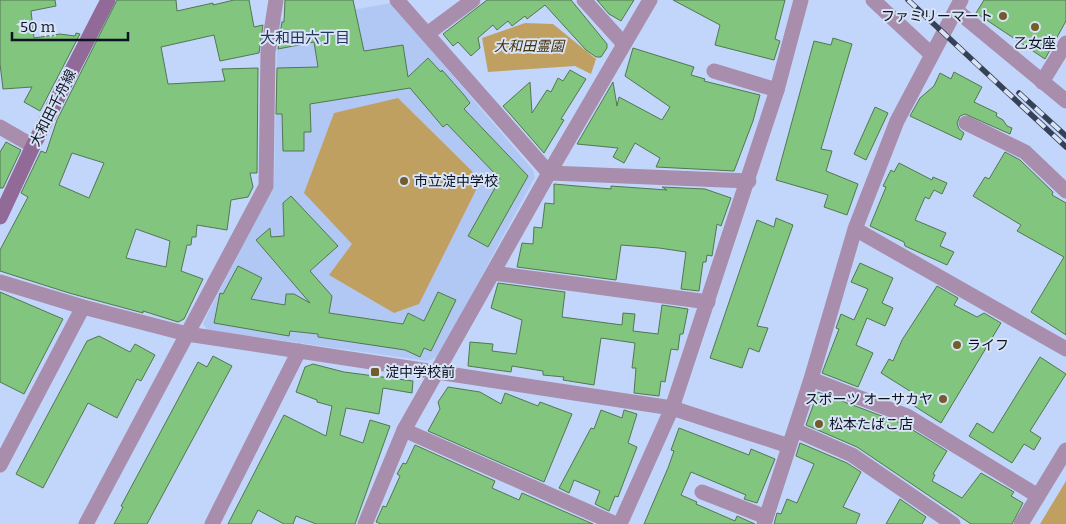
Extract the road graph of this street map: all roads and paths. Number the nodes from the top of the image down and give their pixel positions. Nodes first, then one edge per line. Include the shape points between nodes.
1 (108, 0) edge
2 (276, 0) edge
3 (397, 0) edge
4 (473, 0) edge
5 (584, 0) edge
6 (650, 0) edge
7 (801, 0) edge
8 (873, 0) edge
9 (954, 3) edge
10 (427, 34) junction
11 (624, 43) junction
12 (1066, 43) edge
13 (932, 54) junction
14 (714, 72) dead end
15 (1042, 82) junction
16 (777, 90) junction
17 (1066, 101) edge
18 (966, 123) dead end
19 (0, 127) edge
20 (33, 146) junction
21 (549, 173) junction
22 (748, 181) junction
23 (1066, 191) edge
24 (0, 217) edge
25 (855, 229) junction
26 (493, 273) junction
27 (0, 282) edge
28 (708, 302) junction
29 (83, 308) junction
30 (187, 334) junction
31 (1066, 349) edge
32 (299, 351) junction
33 (438, 371) junction
34 (811, 379) junction
35 (672, 408) junction
36 (404, 430) junction
37 (795, 430) junction
38 (790, 446) junction
39 (1066, 450) edge
40 (0, 465) edge
41 (702, 492) dead end
42 (1038, 496) junction
43 (765, 521) edge
44 (86, 524) edge
45 (212, 524) edge
46 (365, 524) edge
47 (616, 524) edge
48 (620, 524) edge
49 (953, 524) edge
50 (1021, 524) edge

1 - 20 main road, 大和田千舟線
2 - 30 street via 268,51 266,186
3 - 10 street
4 - 10 street
5 - 11 street
6 - 11 street
7 - 16 street
8 - 13 street
9 - 13 street
9 - 15 street
10 - 21 street
11 - 21 street
12 - 15 street
13 - 25 street via 897,121
14 - 16 street
15 - 17 street
16 - 22 street
18 - 23 street via 1025,152
19 - 20 street
20 - 24 main road, 大和田千舟線
21 - 22 street
21 - 26 street
22 - 28 street
25 - 31 street
25 - 34 street
26 - 28 street
26 - 33 street
27 - 29 street
28 - 35 street
29 - 30 street
29 - 40 street
30 - 32 street
30 - 44 street
32 - 33 street
32 - 45 street
33 - 35 street
33 - 36 street
34 - 37 street
34 - 42 street via 907,416
35 - 38 street
35 - 48 street
36 - 46 street
36 - 47 street
37 - 38 street
37 - 49 street via 852,455
38 - 43 street
39 - 42 street
41 - 43 street
42 - 50 street

